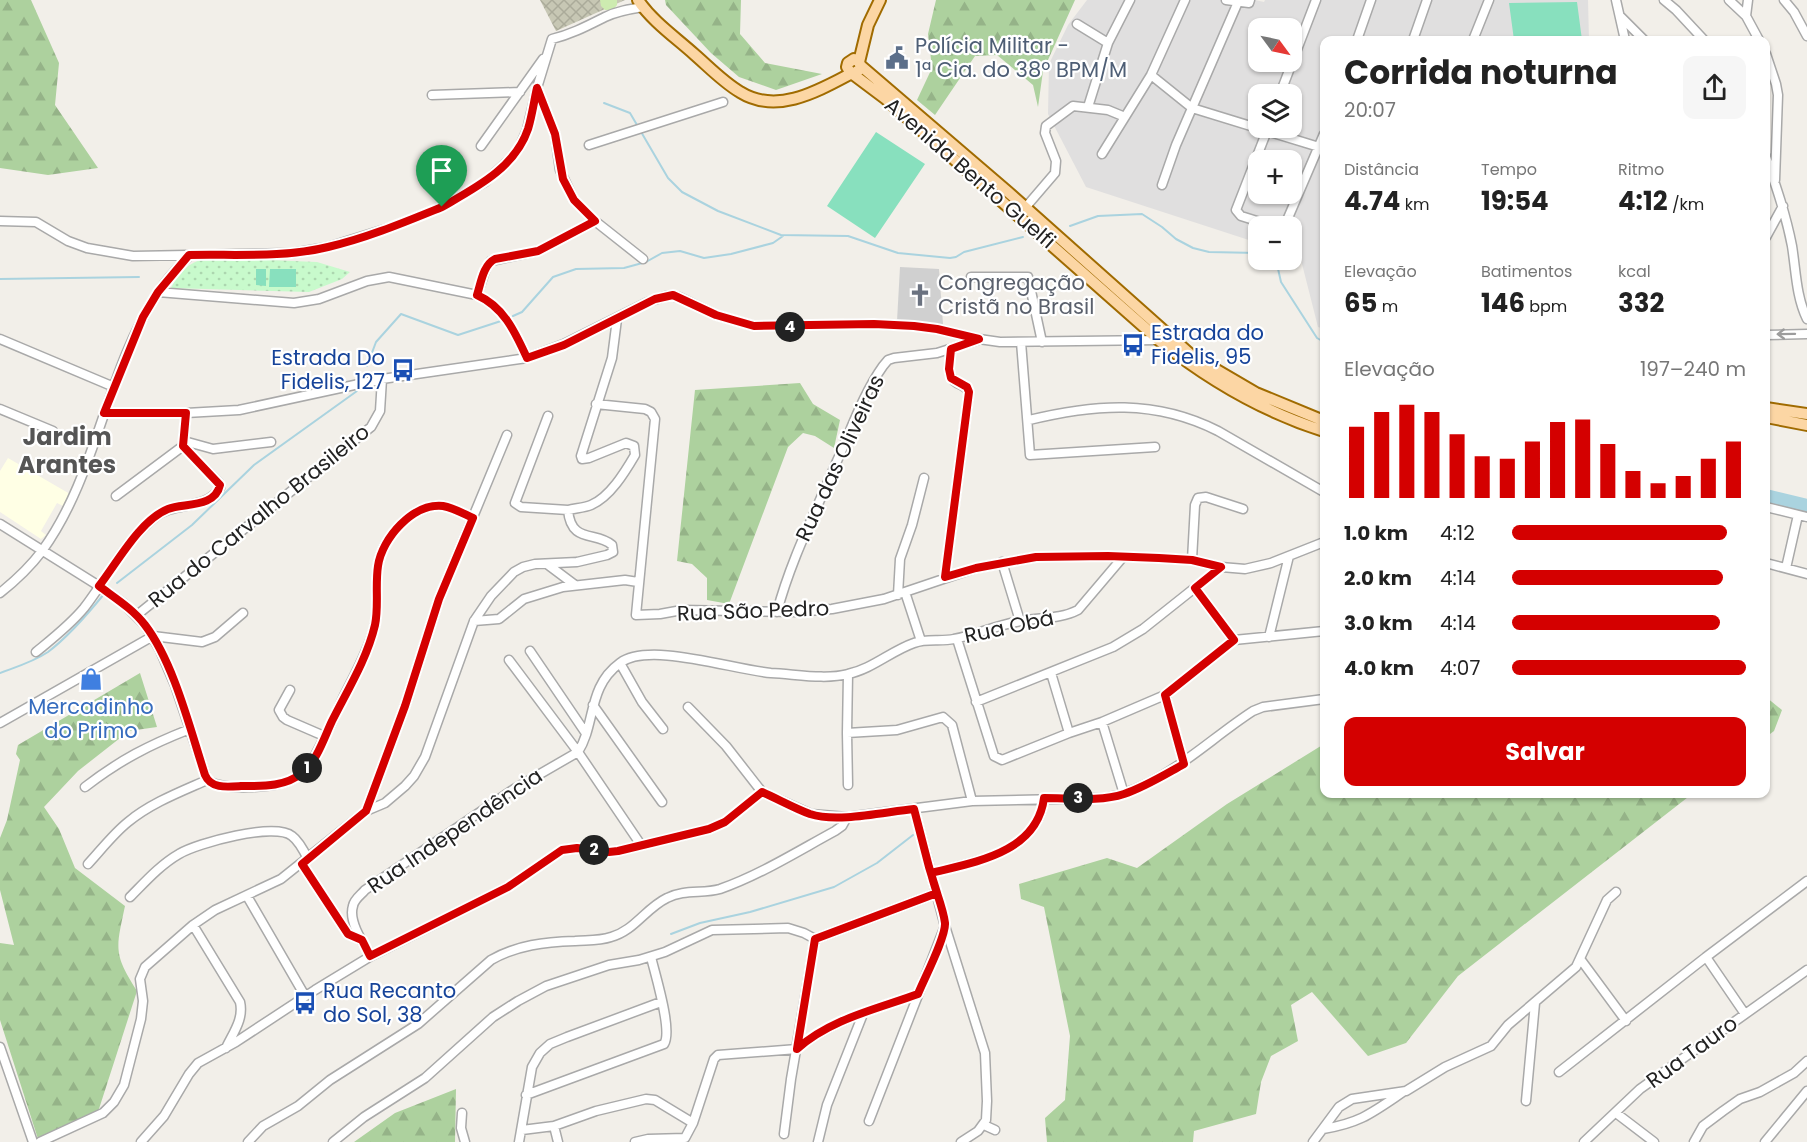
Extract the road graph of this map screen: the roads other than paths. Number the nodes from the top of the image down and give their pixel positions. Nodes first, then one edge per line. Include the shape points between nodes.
1 (880, 0) edge
2 (1130, 0) edge
3 (1185, 0) edge
4 (1226, 0) edge
5 (1250, 0) edge
6 (1316, 0) edge
7 (1371, 0) edge
8 (1426, 0) edge
9 (1489, 0) edge
10 (1616, 0) edge
11 (1664, 0) edge
12 (1729, 0) edge
13 (1748, 0) edge
14 (1784, 0) edge
15 (1238, 2) junction
16 (640, 4) edge
17 (1620, 16) junction
18 (1746, 16) junction
19 (1077, 24) dead end
20 (1358, 36) edge
21 (1414, 36) edge
22 (1475, 36) edge
23 (1623, 36) edge
24 (1640, 36) edge
25 (1700, 36) edge
26 (1757, 36) edge
27 (1807, 36) edge
28 (1108, 43) junction
29 (547, 53) junction
30 (854, 66) junction
31 (1770, 66) edge
32 (1151, 75) junction
33 (1284, 84) edge
34 (537, 88) junction
35 (520, 92) junction
36 (432, 95) dead end
37 (723, 102) dead end
38 (1088, 107) junction
39 (1192, 108) junction
40 (1125, 117) junction
41 (1248, 124) edge
42 (1264, 138) edge
43 (1293, 138) edge
44 (589, 145) dead end
45 (481, 146) dead end
46 (1319, 147) joint
47 (1102, 154) dead end
48 (1770, 169) edge
49 (1775, 183) junction
50 (1161, 185) dead end
51 (1783, 206) junction
52 (1025, 208) junction
53 (1289, 216) edge
54 (1248, 218) edge
55 (0, 221) edge
56 (595, 221) junction
57 (1770, 230) edge
58 (1062, 247) junction
59 (189, 255) junction
60 (643, 259) dead end
61 (971, 277) dead end
62 (158, 292) junction
63 (477, 295) junction
64 (618, 319) junction
65 (1807, 319) edge
66 (1770, 334) edge
67 (1807, 334) edge
68 (1163, 338) junction
69 (0, 339) edge
70 (979, 339) junction
71 (1021, 342) junction
72 (1042, 342) junction
73 (951, 349) junction
74 (527, 358) junction
75 (382, 379) junction
76 (114, 387) junction
77 (596, 404) junction
78 (0, 409) edge
79 (1770, 409) edge
80 (104, 413) junction
81 (186, 413) junction
82 (1807, 414) edge
83 (548, 416) dead end
84 (1770, 418) edge
85 (1320, 419) edge
86 (1029, 420) junction
87 (1807, 425) edge
88 (1320, 430) edge
89 (53, 431) dead end
90 (507, 435) dead end
91 (271, 442) dead end
92 (184, 443) junction
93 (1155, 447) dead end
94 (924, 478) dead end
95 (1320, 490) edge
96 (117, 496) dead end
97 (1770, 508) edge
98 (1243, 509) dead end
99 (568, 510) junction
100 (1802, 516) edge
101 (473, 518) junction
102 (0, 524) edge
103 (1320, 544) edge
104 (42, 551) junction
105 (1289, 556) junction
106 (1123, 557) junction
107 (1192, 560) junction
108 (1002, 562) junction
109 (547, 564) junction
110 (1770, 564) edge
111 (1221, 567) junction
112 (1786, 568) junction
113 (1807, 574) edge
114 (945, 577) junction
115 (638, 582) junction
116 (575, 585) junction
117 (102, 588) junction
118 (1195, 588) junction
119 (0, 593) edge
120 (902, 593) junction
121 (777, 612) junction
122 (243, 613) dead end
123 (137, 615) junction
124 (474, 621) junction
125 (1020, 621) junction
126 (1320, 631) edge
127 (153, 636) junction
128 (1269, 637) junction
129 (957, 639) junction
130 (1234, 640) junction
131 (921, 641) junction
132 (530, 651) dead end
133 (36, 652) dead end
134 (509, 660) dead end
135 (620, 663) junction
136 (1051, 673) junction
137 (848, 674) junction
138 (290, 690) dead end
139 (1165, 695) junction
140 (1320, 700) edge
141 (976, 702) junction
142 (593, 705) junction
143 (688, 707) dead end
144 (1102, 722) junction
145 (0, 723) edge
146 (190, 729) junction
147 (663, 729) dead end
148 (585, 732) junction
149 (847, 733) junction
150 (1069, 733) junction
151 (324, 736) junction
152 (578, 752) junction
153 (1184, 764) junction
154 (207, 780) junction
155 (848, 785) dead end
156 (85, 787) dead end
157 (762, 792) junction
158 (1124, 794) junction
159 (1044, 798) junction
160 (972, 801) junction
161 (662, 802) dead end
162 (914, 809) junction
163 (366, 811) junction
164 (847, 817) junction
165 (641, 845) junction
166 (305, 861) junction
167 (88, 864) dead end
168 (931, 873) junction
169 (1807, 881) edge
170 (1616, 892) dead end
171 (937, 893) junction
172 (246, 896) junction
173 (130, 897) dead end
174 (193, 924) junction
175 (945, 926) junction
176 (815, 939) junction
177 (362, 940) junction
178 (370, 956) junction
179 (651, 957) junction
180 (1706, 957) junction
181 (1581, 960) junction
182 (1807, 970) edge
183 (918, 994) junction
184 (305, 996) junction
185 (661, 1002) junction
186 (1535, 1003) junction
187 (864, 1014) junction
188 (1745, 1014) junction
189 (1626, 1021) junction
190 (0, 1047) edge
191 (225, 1049) junction
192 (797, 1049) junction
193 (1807, 1061) edge
194 (1559, 1072) dead end
195 (1406, 1091) junction
196 (1807, 1091) edge
197 (526, 1095) junction
198 (1526, 1101) dead end
199 (462, 1113) dead end
200 (1616, 1113) junction
201 (869, 1121) dead end
202 (693, 1123) junction
203 (984, 1125) junction
204 (554, 1126) junction
205 (1323, 1129) junction
206 (522, 1130) junction
207 (995, 1130) dead end
208 (784, 1134) dead end
209 (33, 1142) edge
210 (40, 1142) edge
211 (141, 1142) edge
212 (248, 1142) edge
213 (333, 1142) edge
214 (465, 1142) edge
215 (519, 1142) edge
216 (558, 1142) edge
217 (634, 1142) edge
218 (818, 1142) edge
219 (961, 1142) edge
220 (1313, 1142) edge
221 (1584, 1142) edge
222 (1654, 1142) edge
223 (1694, 1142) edge
224 (1765, 1142) edge

1 - 30 main road
2 - 28 street
3 - 32 street
4 - 15 street
5 - 15 street
6 - 33 street
7 - 20 street
8 - 21 street
9 - 22 street
10 - 17 street
11 - 25 street
12 - 18 street
13 - 18 street
14 - 27 street
15 - 39 street
16 - 29 street via 552,39
16 - 30 main road via 720,76 749,97 762,101 780,102 806,94
17 - 23 street
17 - 24 street
18 - 26 street
19 - 28 street
28 - 38 street
29 - 34 street
29 - 35 street
30 - 52 main road, Avenida Bento Guelfi
30 - 58 main road, Avenida Bento Guelfi via 1034,228
31 - 49 street via 1778,95
32 - 39 street
32 - 40 street
34 - 56 street via 555,134 563,179 574,200
34 - 59 street via 519,148 485,182 442,207 328,247 293,253
35 - 36 street
35 - 45 street
37 - 44 street
38 - 40 street
38 - 52 street via 1073,106 1046,126 1056,161 1055,172
39 - 41 street
39 - 50 street
40 - 47 street
42 - 54 street via 1236,210
43 - 46 street
46 - 53 street
48 - 49 street
49 - 51 street
51 - 57 street
51 - 65 street via 1799,300
52 - 58 main road, Avenida Bento Guelfi
55 - 59 street via 36,222 68,241 100,252
56 - 60 street
56 - 63 street via 538,251 491,261
58 - 68 main road, Avenida Bento Guelfi
59 - 62 street
61 - 72 street via 1028,277
62 - 63 street via 294,303 389,277
62 - 76 street via 143,317
63 - 74 street via 496,306 507,319
64 - 70 street via 655,299 673,295 716,315 754,326 874,324 937,329
64 - 74 street
64 - 77 street via 612,358
67 -> 66 street
68 - 72 street
68 - 85 main road, Avenida Bento Guelfi via 1256,393
68 - 88 main road, Avenida Bento Guelfi via 1187,363 1234,391
69 - 76 street
70 - 71 street
70 - 73 street, Rua das Oliveiras
71 - 72 street
71 - 86 street
73 - 114 street via 951,378 969,392
73 - 121 street, Rua das Oliveiras via 888,360 877,374 795,558
74 - 75 street
75 - 81 street via 258,407
75 - 123 street, Rua do Carvalho Brasileiro via 380,411 371,427
76 - 80 street
77 - 99 street via 581,457 589,458 626,443 634,446 635,455 599,500
77 - 115 street via 645,409 654,415
78 - 89 street
79 - 82 main road
80 - 81 street
80 - 104 street via 77,488
81 - 92 street
83 - 99 street via 515,503 521,507
84 - 87 main road
86 - 93 street via 1030,455
86 - 95 street via 1115,406 1165,410 1218,430
90 - 101 street
91 - 92 street via 213,449
92 - 96 street
92 - 117 street via 220,488 203,502 169,508 154,518 141,530
94 - 120 street via 900,559
97 - 100 street
98 - 107 street via 1198,498
99 - 109 street via 570,520 581,534 609,542 613,552 577,562
100 - 112 street
101 - 151 street via 442,506 425,509 410,516 392,534 378,563 374,630
101 - 163 street via 439,599
102 - 104 street
103 - 105 street, Rua São Pedro
104 - 117 street
104 - 119 street
105 - 111 street, Rua São Pedro via 1245,569
105 - 128 street
106 - 107 street, Rua São Pedro
106 - 108 street, Rua São Pedro via 1036,557
106 - 125 street, Rua Obá via 1078,610 1069,615
107 - 111 street, Rua São Pedro
108 - 114 street, Rua São Pedro
108 - 125 street
109 - 116 street
109 - 124 street via 514,572
110 - 112 street
111 - 118 street
112 - 113 street
114 - 120 street, Rua São Pedro
115 - 116 street
115 - 121 street, Rua São Pedro via 636,615 682,610
116 - 124 street via 525,599 499,619
117 - 123 street
117 - 133 street
118 - 130 street
118 - 136 street via 1125,641
120 - 121 street, Rua São Pedro via 832,609
120 - 131 street
122 - 127 street via 202,642
123 - 127 street
124 - 163 street via 420,767 396,796
125 - 129 street, Rua Obá
126 - 128 street
127 - 145 street
127 - 146 street
128 - 130 street
129 - 131 street, Rua Obá
129 - 141 street
130 - 139 street
131 - 137 street
132 - 148 street
134 - 152 street
135 - 137 street via 629,657 665,654 765,672
135 - 142 street via 606,677
135 - 147 street
136 - 141 street
136 - 150 street
137 - 149 street
138 - 151 street via 280,706 283,717
139 - 144 street
139 - 153 street
140 - 153 street via 1254,711
141 - 150 street via 994,756 1002,760
142 - 148 street
142 - 161 street
143 - 157 street via 726,746
144 - 150 street
144 - 158 street
146 - 154 street
146 - 156 street via 136,752
148 - 152 street
149 - 155 street
149 - 160 street via 897,730 947,719 952,725
151 - 154 street via 312,762 292,780 258,786 219,786
152 - 165 street
152 - 177 street, Rua Independência via 514,789 365,890 352,906
153 - 158 street
154 - 167 street via 141,812
157 - 164 street via 811,814
157 - 165 street via 717,826
158 - 159 street via 1106,798
159 - 160 street
159 - 168 street via 1040,817 1014,846 983,860
160 - 162 street
162 - 164 street
162 - 168 street
163 - 166 street
164 - 212 street via 835,831 735,883 668,897 621,934 599,940 550,942 502,954 418,1024 263,1126
165 - 178 street via 609,852 562,850 508,887
166 - 172 street via 281,879
166 - 173 street via 291,834 264,832 178,854
166 - 177 street via 348,934
168 - 171 street
169 - 180 street
170 - 181 street via 1607,900
171 - 175 street
171 - 176 street
172 - 174 street
172 - 184 street
174 - 191 street via 242,1009
174 - 210 street via 142,972 141,1018 120,1095 103,1113
175 - 183 street
175 - 203 street via 985,1053
176 - 179 street via 788,928 722,928
176 - 192 street
177 - 178 street, Rua Independência
178 - 184 street
179 - 185 street
179 - 213 street via 573,976 518,1001 493,1017 418,1083
180 - 188 street
180 - 189 street
181 - 186 street
181 - 189 street
182 - 188 street, Rua Tauro
183 - 187 street
183 - 201 street
184 - 191 street
185 - 197 street via 550,1044 532,1067
185 - 197 street via 668,1038 664,1044
186 - 195 street via 1508,1025 1491,1046
186 - 198 street
187 - 192 street via 827,1027
187 - 218 street via 827,1105
188 - 200 street, Rua Tauro via 1640,1089
189 - 194 street
190 - 209 street
191 - 211 street via 192,1069 164,1116
192 - 202 street via 716,1056
192 - 208 street
193 - 223 street via 1785,1078 1740,1099 1704,1126
195 - 205 street via 1363,1118
195 - 205 street via 1352,1099 1339,1107
196 - 224 street
197 - 206 street
199 - 214 street
200 - 221 street, Rua Tauro
200 - 222 street
202 - 204 street via 655,1100 646,1099
202 - 217 street via 681,1139
203 - 207 street
203 - 219 street
204 - 206 street
204 - 216 street
205 - 220 street
206 - 215 street

